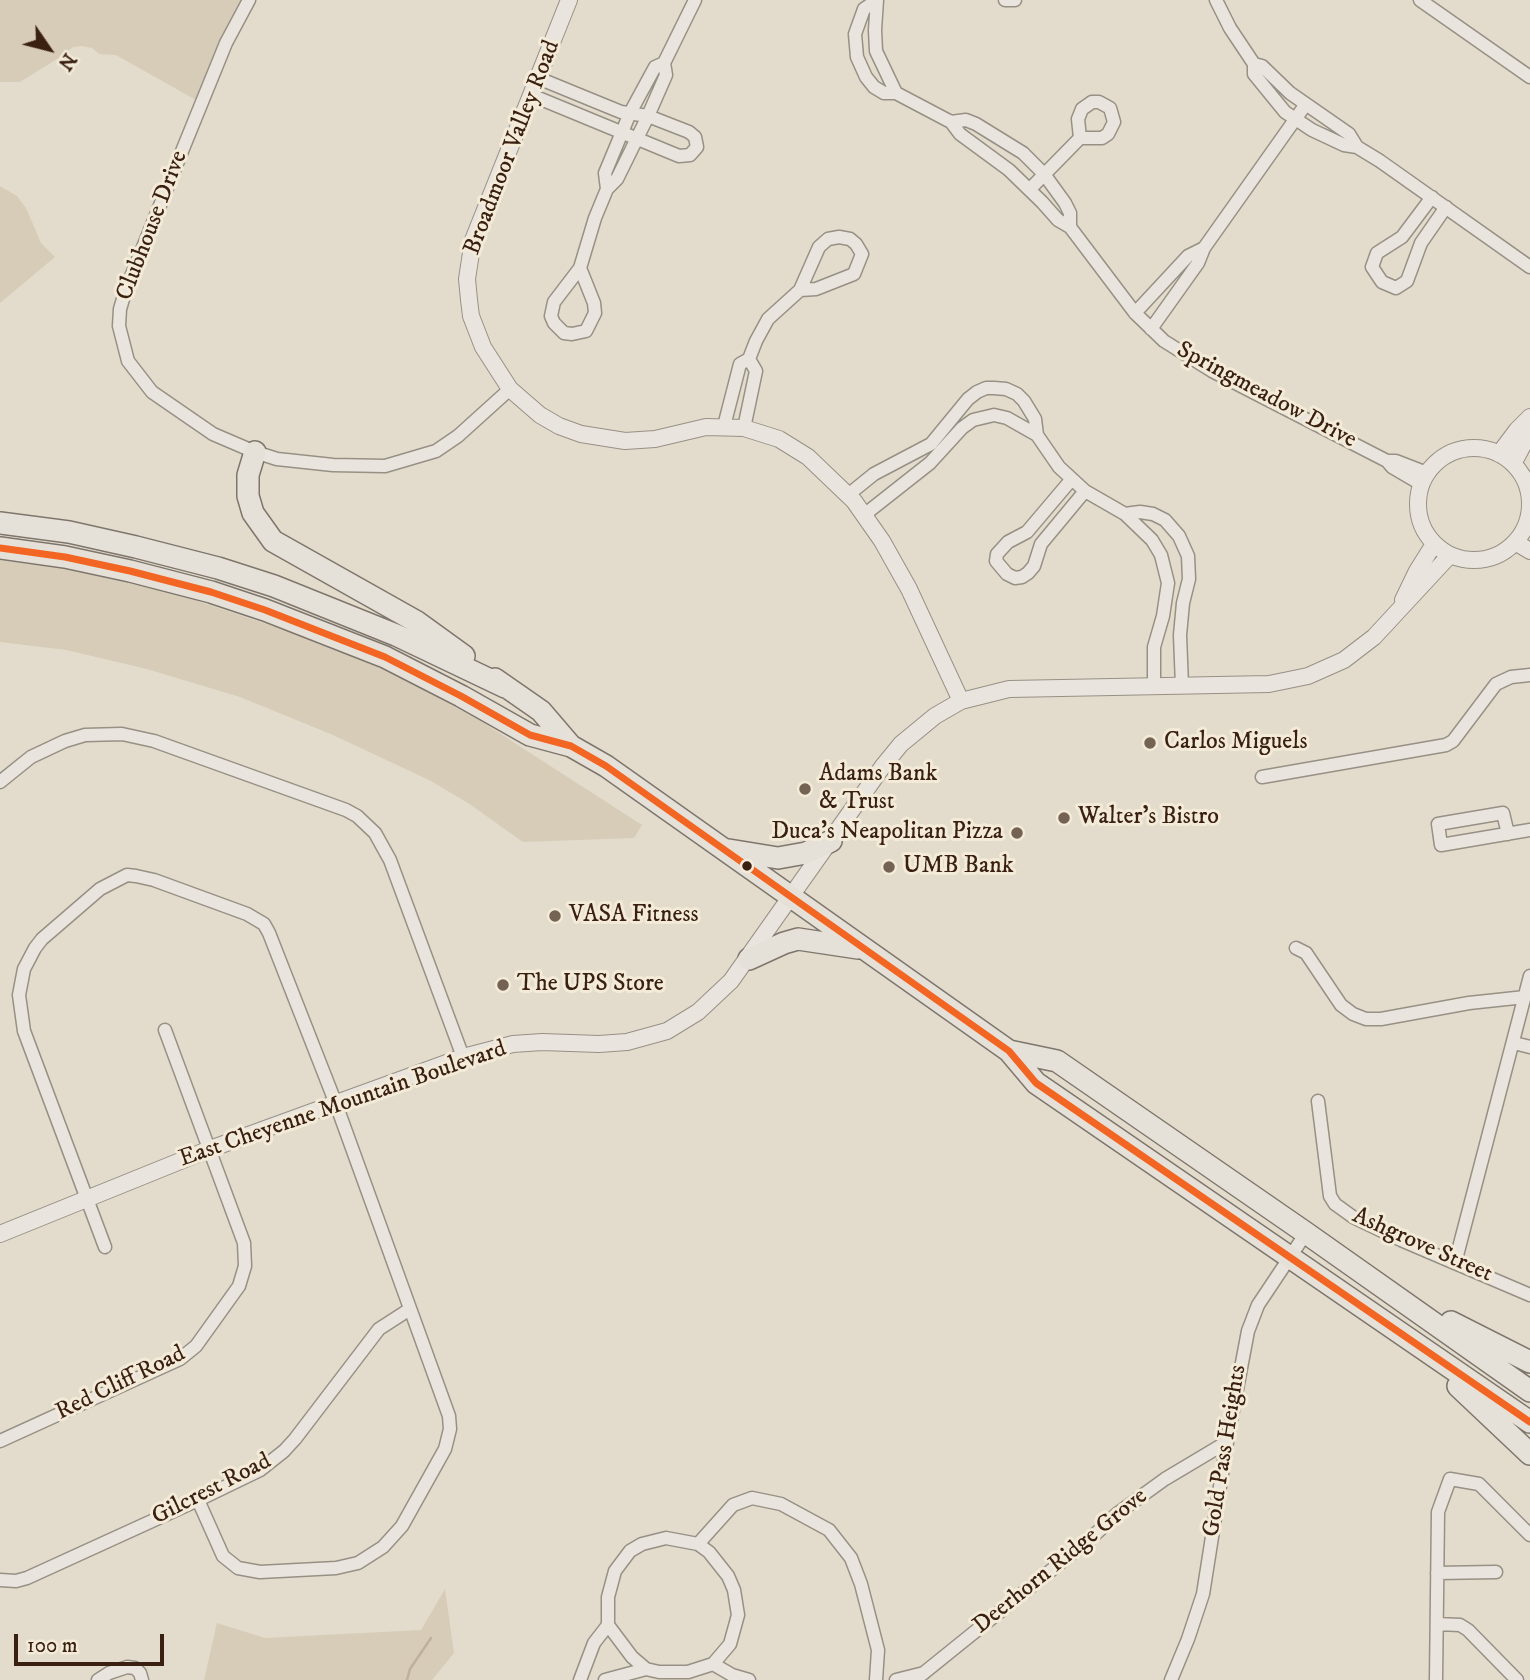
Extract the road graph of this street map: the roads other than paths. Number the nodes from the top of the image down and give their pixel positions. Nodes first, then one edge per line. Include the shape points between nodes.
1 (249, 0) edge
2 (569, 0) edge
3 (695, 0) edge
4 (877, 0) edge
5 (1005, 0) edge
6 (1014, 0) edge
7 (1216, 0) edge
8 (1419, 0) edge
9 (664, 63) junction
10 (1254, 64) junction
11 (1530, 77) edge
12 (538, 78) junction
13 (897, 93) junction
14 (531, 95) junction
15 (1306, 104) junction
16 (630, 113) junction
17 (648, 116) junction
18 (1295, 119) junction
19 (951, 122) junction
20 (622, 132) junction
21 (637, 138) junction
22 (1080, 138) dead end
23 (1357, 147) junction
24 (1044, 174) junction
25 (607, 189) junction
26 (1030, 189) junction
27 (1432, 197) junction
28 (1446, 207) junction
29 (1070, 227) junction
30 (1204, 248) junction
31 (1530, 267) edge
32 (580, 268) junction
33 (800, 290) junction
34 (1135, 313) junction
35 (1151, 329) junction
36 (750, 359) junction
37 (510, 389) junction
38 (1530, 417) edge
39 (724, 426) junction
40 (744, 428) junction
41 (1530, 432) edge
42 (948, 434) junction
43 (1037, 435) junction
44 (255, 452) junction
45 (1499, 454) junction
46 (1513, 464) junction
47 (1424, 479) junction
48 (1071, 480) junction
49 (1085, 491) junction
50 (848, 495) junction
51 (1125, 514) junction
52 (864, 515) junction
53 (0, 523) edge
54 (1523, 536) edge
55 (1434, 544) junction
56 (0, 548) edge
57 (1530, 551) edge
58 (1450, 555) junction
59 (1165, 601) junction
60 (1183, 603) junction
61 (1399, 610) junction
62 (1530, 674) edge
63 (1182, 686) junction
64 (505, 687) junction
65 (1154, 687) junction
66 (961, 701) junction
67 (571, 746) junction
68 (1262, 777) dead end
69 (0, 782) edge
70 (1530, 830) edge
71 (1508, 834) junction
72 (831, 841) junction
73 (721, 848) junction
74 (791, 899) junction
75 (1296, 948) dead end
76 (863, 949) junction
77 (749, 959) junction
78 (1530, 976) edge
79 (1525, 997) junction
80 (165, 1030) dead end
81 (1514, 1043) junction
82 (1530, 1047) edge
83 (1009, 1051) junction
84 (463, 1057) junction
85 (1318, 1101) dead end
86 (336, 1104) junction
87 (210, 1149) junction
88 (87, 1198) junction
89 (1306, 1233) junction
90 (0, 1234) edge
91 (1324, 1246) junction
92 (105, 1247) dead end
93 (1289, 1257) junction
94 (1455, 1263) junction
95 (1530, 1295) edge
96 (410, 1309) junction
97 (1371, 1312) junction
98 (1530, 1362) edge
99 (1530, 1391) edge
100 (1530, 1422) edge
101 (0, 1441) edge
102 (1227, 1442) junction
103 (1530, 1454) edge
104 (198, 1500) junction
105 (1530, 1535) edge
106 (698, 1544) junction
107 (1496, 1572) dead end
108 (1437, 1573) junction
109 (0, 1580) edge
110 (1437, 1624) junction
111 (608, 1625) junction
112 (713, 1664) junction
113 (646, 1669) junction
114 (919, 1676) edge
115 (98, 1680) edge
116 (142, 1680) edge
117 (580, 1680) edge
118 (605, 1680) edge
119 (749, 1680) edge
120 (876, 1680) edge
121 (896, 1680) edge
122 (1171, 1680) edge
123 (1436, 1680) edge
124 (1517, 1680) edge

1 - 44 street, Clubhouse Drive via 226,43 126,289 119,326 128,362 152,392 214,434
2 - 12 street, Broadmoor Valley Road
3 - 9 street
4 - 13 street, Springmeadow Drive via 876,51
4 - 13 street, Springmeadow Drive via 864,9 857,25 856,57 874,86 884,93
5 - 6 street
7 - 10 street
8 - 11 street
9 - 16 street via 655,67
9 - 17 street via 666,75
10 - 15 street
10 - 18 street via 1254,74 1278,106
12 - 14 street, Broadmoor Valley Road
12 - 16 street
13 - 19 street, Springmeadow Drive
14 - 20 street
14 - 37 street, Broadmoor Valley Road via 473,240 467,279 475,330
15 - 18 street
15 - 23 street via 1349,134
16 - 17 street
16 - 20 street
17 - 21 street
17 - 21 street via 689,132 697,147 690,155 678,156
18 - 23 street via 1344,145
18 - 30 street
19 - 24 street, Springmeadow Drive via 966,120 990,131
19 - 26 street, Springmeadow Drive
20 - 21 street
20 - 25 street via 605,173
21 - 25 street via 617,179
22 - 24 street
23 - 27 street
24 - 26 street
24 - 29 street, Springmeadow Drive via 1070,213
25 - 32 street
26 - 29 street, Springmeadow Drive
27 - 28 street
27 - 28 street via 1402,237 1377,253 1372,267 1382,282 1396,288 1408,281 1416,253
28 - 31 street
29 - 34 street, Springmeadow Drive
30 - 34 street via 1188,256
30 - 35 street
32 - 32 street via 552,310 554,323 564,333 586,331 595,313
33 - 33 street via 816,289 854,274 862,254 856,244 839,237 828,239 819,247
33 - 36 street via 768,319
34 - 35 street, Springmeadow Drive
35 - 47 street, Springmeadow Drive via 1212,371
36 - 39 street via 740,364
36 - 40 street via 756,371
37 - 39 street, Broadmoor Valley Road via 559,426 604,439 654,439
37 - 44 street, Clubhouse Drive via 458,436 413,460 385,466 333,465
38 - 45 street
39 - 40 street, Broadmoor Valley Road
40 - 50 street, Broadmoor Valley Road via 791,445
41 - 46 street
42 - 43 street via 994,415
42 - 43 street via 968,399 995,388 1006,389 1024,401 1035,419
42 - 50 street via 874,474
42 - 52 street via 930,463
43 - 48 street
44 - 64 highway via 248,496 253,513 273,541 417,622
45 - 46 street
45 - 47 street via 1460,450 1441,460
46 - 54 street via 1525,481 1529,500
47 - 55 street via 1419,514
48 - 49 street
48 - 49 street via 1027,531 996,554 1007,574 1015,578 1028,573 1041,544
49 - 51 street
50 - 52 street, Broadmoor Valley Road
51 - 59 street via 1161,555 1168,583
51 - 60 street via 1153,514 1179,536 1189,568
52 - 66 street, Broadmoor Valley Road via 909,589
53 - 64 highway via 69,532 251,579 334,608
54 - 57 street
54 - 58 street via 1486,559
55 - 58 street
55 - 61 street, East Cheyenne Mountain Boulevard
56 - 67 highway via 130,571 265,610 385,657 530,735
58 - 61 street, East Cheyenne Mountain Boulevard
59 - 60 street
59 - 65 street via 1154,647
60 - 63 street
61 - 63 street, East Cheyenne Mountain Boulevard via 1360,649 1308,676 1269,684
62 - 68 street via 1496,684 1446,745
63 - 65 street, East Cheyenne Mountain Boulevard
64 - 67 highway via 541,710
65 - 66 street, East Cheyenne Mountain Boulevard via 1009,689
66 - 72 street, East Cheyenne Mountain Boulevard via 901,744
67 - 73 highway
69 - 84 street via 55,744 85,735 121,734 154,741 357,816 383,844
70 - 71 street
71 - 71 street via 1441,845 1438,824 1503,813
72 - 73 highway via 778,859
72 - 74 street, East Cheyenne Mountain Boulevard
73 - 74 highway
74 - 76 highway
74 - 77 street, East Cheyenne Mountain Boulevard
75 - 79 street via 1306,953 1341,1005 1366,1019
76 - 77 highway via 798,939
76 - 83 highway
77 - 84 street, East Cheyenne Mountain Boulevard via 698,1012 650,1037 599,1044 513,1044
78 - 79 street
79 - 81 street
80 - 87 street, Red Cliff Road
81 - 82 street
81 - 94 street
83 - 89 highway via 1057,1061
83 - 93 highway via 1036,1083
84 - 86 street, East Cheyenne Mountain Boulevard
85 - 94 street, Ashgrove Street via 1332,1201 1353,1217
86 - 87 street, East Cheyenne Mountain Boulevard
86 - 88 street via 264,924 154,880 127,875 100,889 42,939 24,969 19,995 24,1031
86 - 96 street
87 - 88 street, East Cheyenne Mountain Boulevard
87 - 101 street, Red Cliff Road via 246,1254 243,1277 232,1297 196,1346 180,1359
88 - 90 street, East Cheyenne Mountain Boulevard
88 - 92 street
89 - 91 highway
89 - 93 street, Gold Pass Heights
91 - 98 highway
91 - 99 highway
93 - 97 highway
93 - 102 street, Gold Pass Heights via 1258,1305 1248,1331
94 - 95 street, Ashgrove Street
96 - 104 street, Gilcrest Road via 379,1329 284,1451 244,1479
96 - 104 street via 446,1404 450,1429 445,1449 402,1526 383,1547 346,1566 249,1571 223,1556
97 - 100 highway
97 - 103 highway via 1458,1385
102 - 114 street, Deerhorn Ridge Grove via 1118,1513
102 - 122 street, Gold Pass Heights via 1203,1594
104 - 109 street, Gilcrest Road via 27,1578
105 - 108 street via 1479,1484 1450,1479 1437,1512
106 - 111 street via 666,1538 630,1552 610,1582
106 - 112 street via 728,1576 737,1602 730,1644
106 - 120 street via 733,1505 752,1498 781,1504 829,1530 851,1558 861,1584 878,1650
107 - 108 street
108 - 110 street
110 - 123 street
110 - 124 street via 1468,1630
111 - 113 street
111 - 117 street via 594,1643
112 - 113 street via 688,1672
112 - 119 street
113 - 118 street
114 - 121 street, Deerhorn Ridge Grove
115 - 116 street via 127,1667 135,1668

